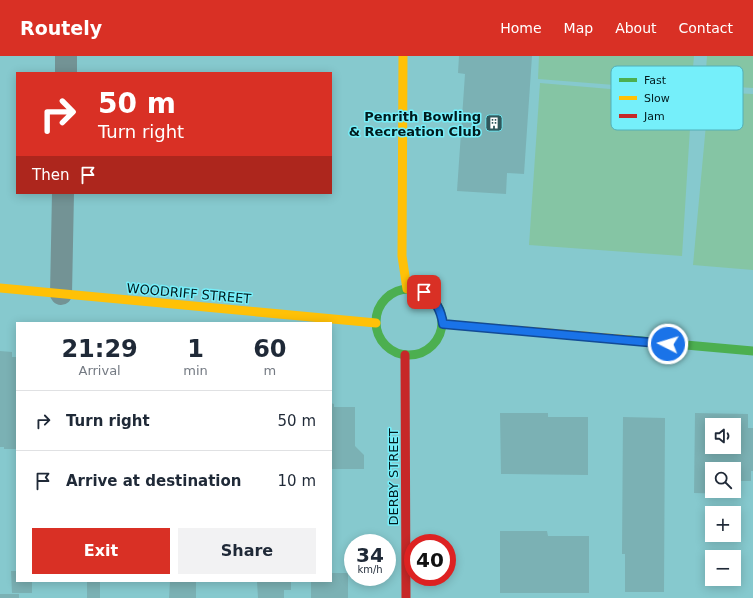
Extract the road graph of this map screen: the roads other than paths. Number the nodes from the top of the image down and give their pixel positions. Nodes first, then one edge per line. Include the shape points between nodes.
1 (66, 56) edge
2 (403, 56) edge
3 (66, 72) edge
4 (63, 194) edge
5 (0, 288) edge
6 (408, 289) junction
7 (61, 294) junction
8 (376, 323) junction
9 (443, 324) junction
10 (753, 351) edge
11 (405, 355) junction
12 (406, 598) edge

1 - 3 street
2 - 6 street via 402,256
4 - 7 street
5 - 7 street, WOODRIFF STREET
6 - 8 street via 394,292 383,302 377,313
6 - 9 street via 424,292 432,298 438,306
7 - 8 street, WOODRIFF STREET
8 - 11 street via 378,335 387,347 397,354
9 - 10 street
9 - 11 street via 439,337 431,348 422,354
11 - 12 street, DERBY STREET

